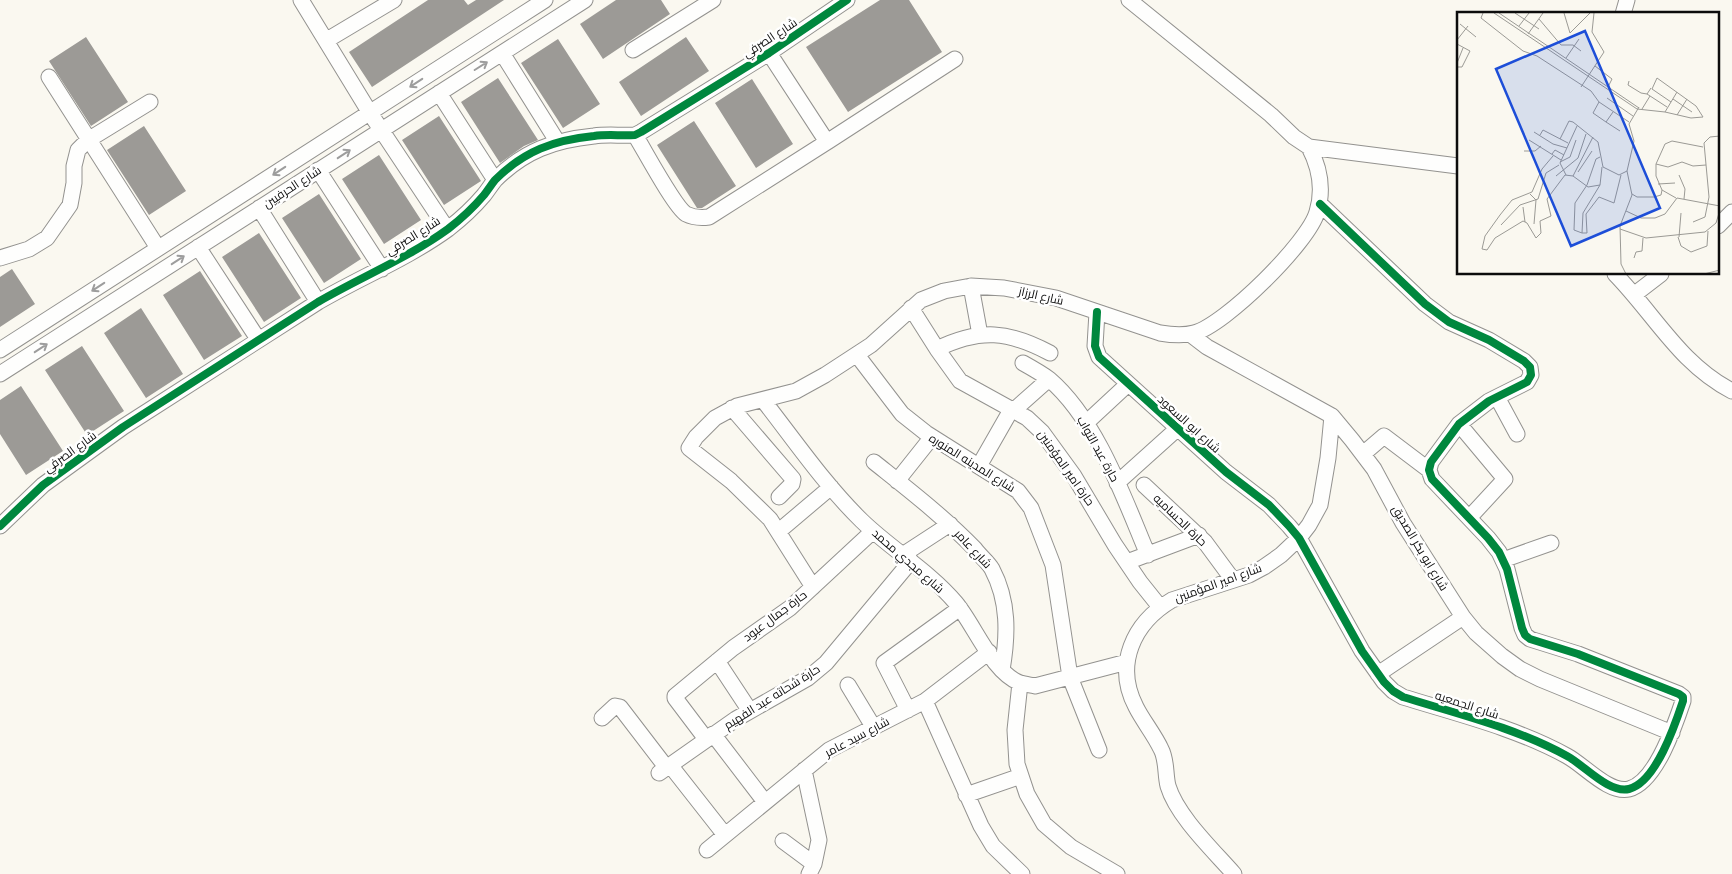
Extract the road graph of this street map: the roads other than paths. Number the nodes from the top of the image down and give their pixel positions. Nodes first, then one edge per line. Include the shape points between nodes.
1 (301, 0) edge
2 (394, 0) edge
3 (545, 0) edge
4 (584, 0) edge
5 (714, 0) edge
6 (847, 0) edge
7 (1129, 0) edge
8 (327, 40) junction
9 (633, 50) dead end
10 (502, 53) junction
11 (768, 53) junction
12 (955, 59) dead end
13 (49, 78) dead end
14 (439, 93) junction
15 (150, 102) dead end
16 (370, 113) junction
17 (381, 130) junction
18 (635, 135) junction
19 (88, 140) junction
20 (557, 141) junction
21 (827, 142) junction
22 (1309, 146) junction
23 (1457, 166) edge
24 (318, 170) junction
25 (496, 180) junction
26 (1320, 204) junction
27 (259, 208) junction
28 (1732, 212) edge
29 (1720, 224) edge
30 (447, 229) junction
31 (198, 247) junction
32 (158, 248) junction
33 (0, 258) edge
34 (128, 268) junction
35 (382, 269) junction
36 (1616, 275) edge
37 (1659, 275) edge
38 (139, 285) junction
39 (970, 286) junction
40 (1635, 294) junction
41 (318, 302) junction
42 (911, 308) junction
43 (1098, 312) junction
44 (1190, 334) junction
45 (980, 335) junction
46 (258, 339) junction
47 (6, 346) edge
48 (937, 350) junction
49 (1050, 353) dead end
50 (857, 355) junction
51 (23, 360) junction
52 (1023, 363) dead end
53 (0, 374) edge
54 (1049, 379) junction
55 (1128, 384) junction
56 (1732, 392) edge
57 (1497, 397) junction
58 (763, 400) junction
59 (732, 408) junction
60 (1012, 410) junction
61 (1332, 416) junction
62 (1086, 423) junction
63 (1459, 424) junction
64 (1177, 429) junction
65 (1517, 434) dead end
66 (932, 437) junction
67 (1363, 454) junction
68 (874, 462) dead end
69 (979, 466) junction
70 (1429, 470) junction
71 (897, 480) junction
72 (1118, 483) junction
73 (1144, 485) dead end
74 (831, 487) junction
75 (779, 497) dead end
76 (1469, 518) junction
77 (950, 524) junction
78 (0, 526) edge
79 (779, 531) junction
80 (873, 531) junction
81 (1198, 536) junction
82 (1298, 538) junction
83 (1551, 543) dead end
84 (1148, 555) junction
85 (908, 558) junction
86 (1503, 560) junction
87 (1127, 562) junction
88 (1233, 580) junction
89 (813, 587) junction
90 (1160, 607) junction
91 (960, 608) junction
92 (1463, 617) junction
93 (989, 652) junction
94 (717, 661) junction
95 (1127, 662) junction
96 (1002, 670) junction
97 (1378, 674) junction
98 (1070, 677) junction
99 (1020, 683) junction
100 (848, 685) dead end
101 (924, 701) junction
102 (908, 710) junction
103 (750, 711) junction
104 (602, 718) dead end
105 (874, 728) junction
106 (1672, 733) junction
107 (710, 736) junction
108 (1099, 750) dead end
109 (665, 768) junction
110 (804, 770) junction
111 (1021, 776) junction
112 (966, 794) junction
113 (765, 802) junction
114 (725, 835) junction
115 (783, 841) dead end
116 (707, 850) dead end
117 (812, 869) edge
118 (1022, 874) edge
119 (1117, 874) edge
120 (1234, 874) edge

1 - 8 street
2 - 8 street
3 -> 16 street, شارع الحرفيين
4 - 10 street, شارع الحرفيين
5 - 9 street
6 - 11 street, شارع الصرفي
7 - 22 street
8 - 16 street
14 -> 10 street, شارع الحرفيين
10 - 20 street
11 - 18 street, شارع الصرفي
11 - 21 street
12 - 21 street
13 - 19 street
14 - 17 street, شارع الحرفيين
14 - 25 street
15 - 19 street
16 - 17 street
16 -> 32 street, شارع الحرفيين
24 -> 17 street, شارع الحرفيين
17 - 30 street
18 - 20 street, شارع الصرفي via 596,135
18 - 21 street via 679,208 701,218 709,217
19 - 32 street
19 - 33 street via 78,150 70,205 47,238
20 - 25 street, شارع الصرفي via 522,159
22 - 23 street
22 - 26 street, شارع الرزاز via 1320,174
24 - 27 street, شارع الحرفيين
24 - 35 street
25 - 30 street, شارع الصرفي via 470,210
26 - 44 street, شارع الرزاز via 1313,225 1257,288 1233,310
26 - 57 street via 1432,310 1449,322 1489,340 1530,367 1532,375 1527,382
27 - 31 street, شارع الحرفيين
27 - 41 street
28 - 29 street
30 - 35 street, شارع الصرفي
38 -> 31 street, شارع الحرفيين
31 - 46 street
32 - 34 street, شارع الحرفيين
34 - 38 street
34 -> 47 street, شارع الحرفيين
35 - 41 street, شارع الصرفي
36 - 40 street
37 - 40 street
51 -> 38 street, شارع الحرفيين
39 - 42 street, شارع الرزاز via 921,300
39 - 43 street, شارع الرزاز via 1004,288 1056,298
39 - 45 street
40 - 56 street via 1679,351
41 - 46 street, شارع الصرفي
42 - 48 street, حارة امير المؤمنين
42 - 50 street, شارع الرزاز
43 - 44 street, شارع الرزاز via 1160,334
43 - 55 street, شارع ابو السعود via 1094,346 1104,362
44 - 61 street, شارع ابو بكر الصديق via 1214,352
45 - 48 street via 950,342
45 - 49 street via 1004,335
46 - 78 street, شارع الصرفي via 123,427 43,485
47 - 51 street
48 - 60 street, حارة امير المؤمنين via 960,381
50 - 58 street, شارع الرزاز via 796,391
50 - 66 street, شارع المدينه المنوره via 902,414
51 - 53 street, شارع الحرفيين
52 - 54 street, حارة عبد التواب
54 - 60 street
54 - 62 street, حارة عبد التواب
55 - 62 street
55 - 64 street, شارع ابو السعود
57 - 63 street
57 - 65 street
58 - 59 street, شارع الرزاز
58 - 74 street, شارع مجدي محمد
59 - 75 street via 793,479
59 - 79 street, شارع الرزاز via 715,418 689,448 731,481
60 - 69 street
60 - 87 street, حارة امير المؤمنين via 1034,424 1048,440
61 - 67 street, شارع ابو بكر الصديق
61 - 82 street, شارع امير المؤمنين via 1320,505
62 - 72 street, حارة عبد التواب
63 - 70 street via 1437,452
63 - 76 street via 1505,479
64 - 72 street
64 - 82 street, شارع ابو السعود via 1268,505
66 - 69 street, شارع المدينه المنوره
66 - 71 street
67 - 70 street via 1384,436
67 - 92 street, شارع ابو بكر الصديق
68 - 71 street, شارع عامر
69 - 98 street, شارع المدينه المنوره via 1018,491 1031,508 1053,565
70 - 76 street via 1432,479
71 - 77 street, شارع عامر
72 - 84 street, حارة عبد التواب
73 - 81 street, حارة الحساميه
74 - 79 street
74 - 80 street, شارع مجدي محمد
76 - 86 street
77 - 85 street, حارة شحاته عبد الفهيم
77 - 96 street, شارع عامر via 991,567 999,585 1006,606 1007,633
79 - 89 street
80 - 85 street, شارع مجدي محمد
80 - 89 street, حارة جمال عبود
81 - 84 street
81 - 88 street, حارة الحساميه
82 - 88 street, شارع امير المؤمنين via 1264,567
82 - 97 street, شارع الجمعيه
83 - 86 street
84 - 87 street
85 - 91 street, شارع مجدي محمد
85 - 103 street, حارة شحاته عبد الفهيم via 826,663 808,678
86 - 106 street, شارع الجمعيه via 1525,635 1534,642 1578,654 1681,695 1684,701
87 - 90 street, حارة امير المؤمنين
88 - 90 street, شارع امير المؤمنين
89 - 94 street, حارة جمال عبود via 790,608
90 - 95 street, شارع امير المؤمنين via 1138,631
91 - 93 street, شارع مجدي محمد
91 - 102 street via 884,663
92 - 97 street
92 - 106 street, شارع ابو بكر الصديق via 1476,633 1520,669
93 - 96 street, شارع مجدي محمد
93 - 101 street, شارع سيد عامر
94 - 103 street
94 - 107 street, حارة جمال عبود via 674,697
95 - 98 street
95 - 120 street, شارع امير المؤمنين via 1128,686 1136,708 1163,752 1168,787 1182,813
96 - 99 street, شارع مجدي محمد
97 - 106 street, شارع الجمعيه via 1403,697 1477,719 1551,748 1618,789 1627,790 1644,780
98 - 99 street via 1035,686
98 - 108 street, شارع المدينه المنوره
99 - 111 street via 1015,730
100 - 105 street
101 - 102 street, شارع سيد عامر
101 - 112 street
102 - 105 street, شارع سيد عامر
103 - 107 street, حارة شحاته عبد الفهيم
104 - 109 street via 615,706 620,707
105 - 110 street, شارع سيد عامر via 829,750
107 - 109 street, حارة شحاته عبد الفهيم
107 - 113 street
109 - 114 street
110 - 113 street, شارع سيد عامر
110 - 117 street via 820,840
111 - 112 street
111 - 119 street via 1044,824 1071,847
112 - 118 street via 993,846
113 - 114 street, شارع سيد عامر
114 - 116 street, شارع سيد عامر
115 - 117 street

